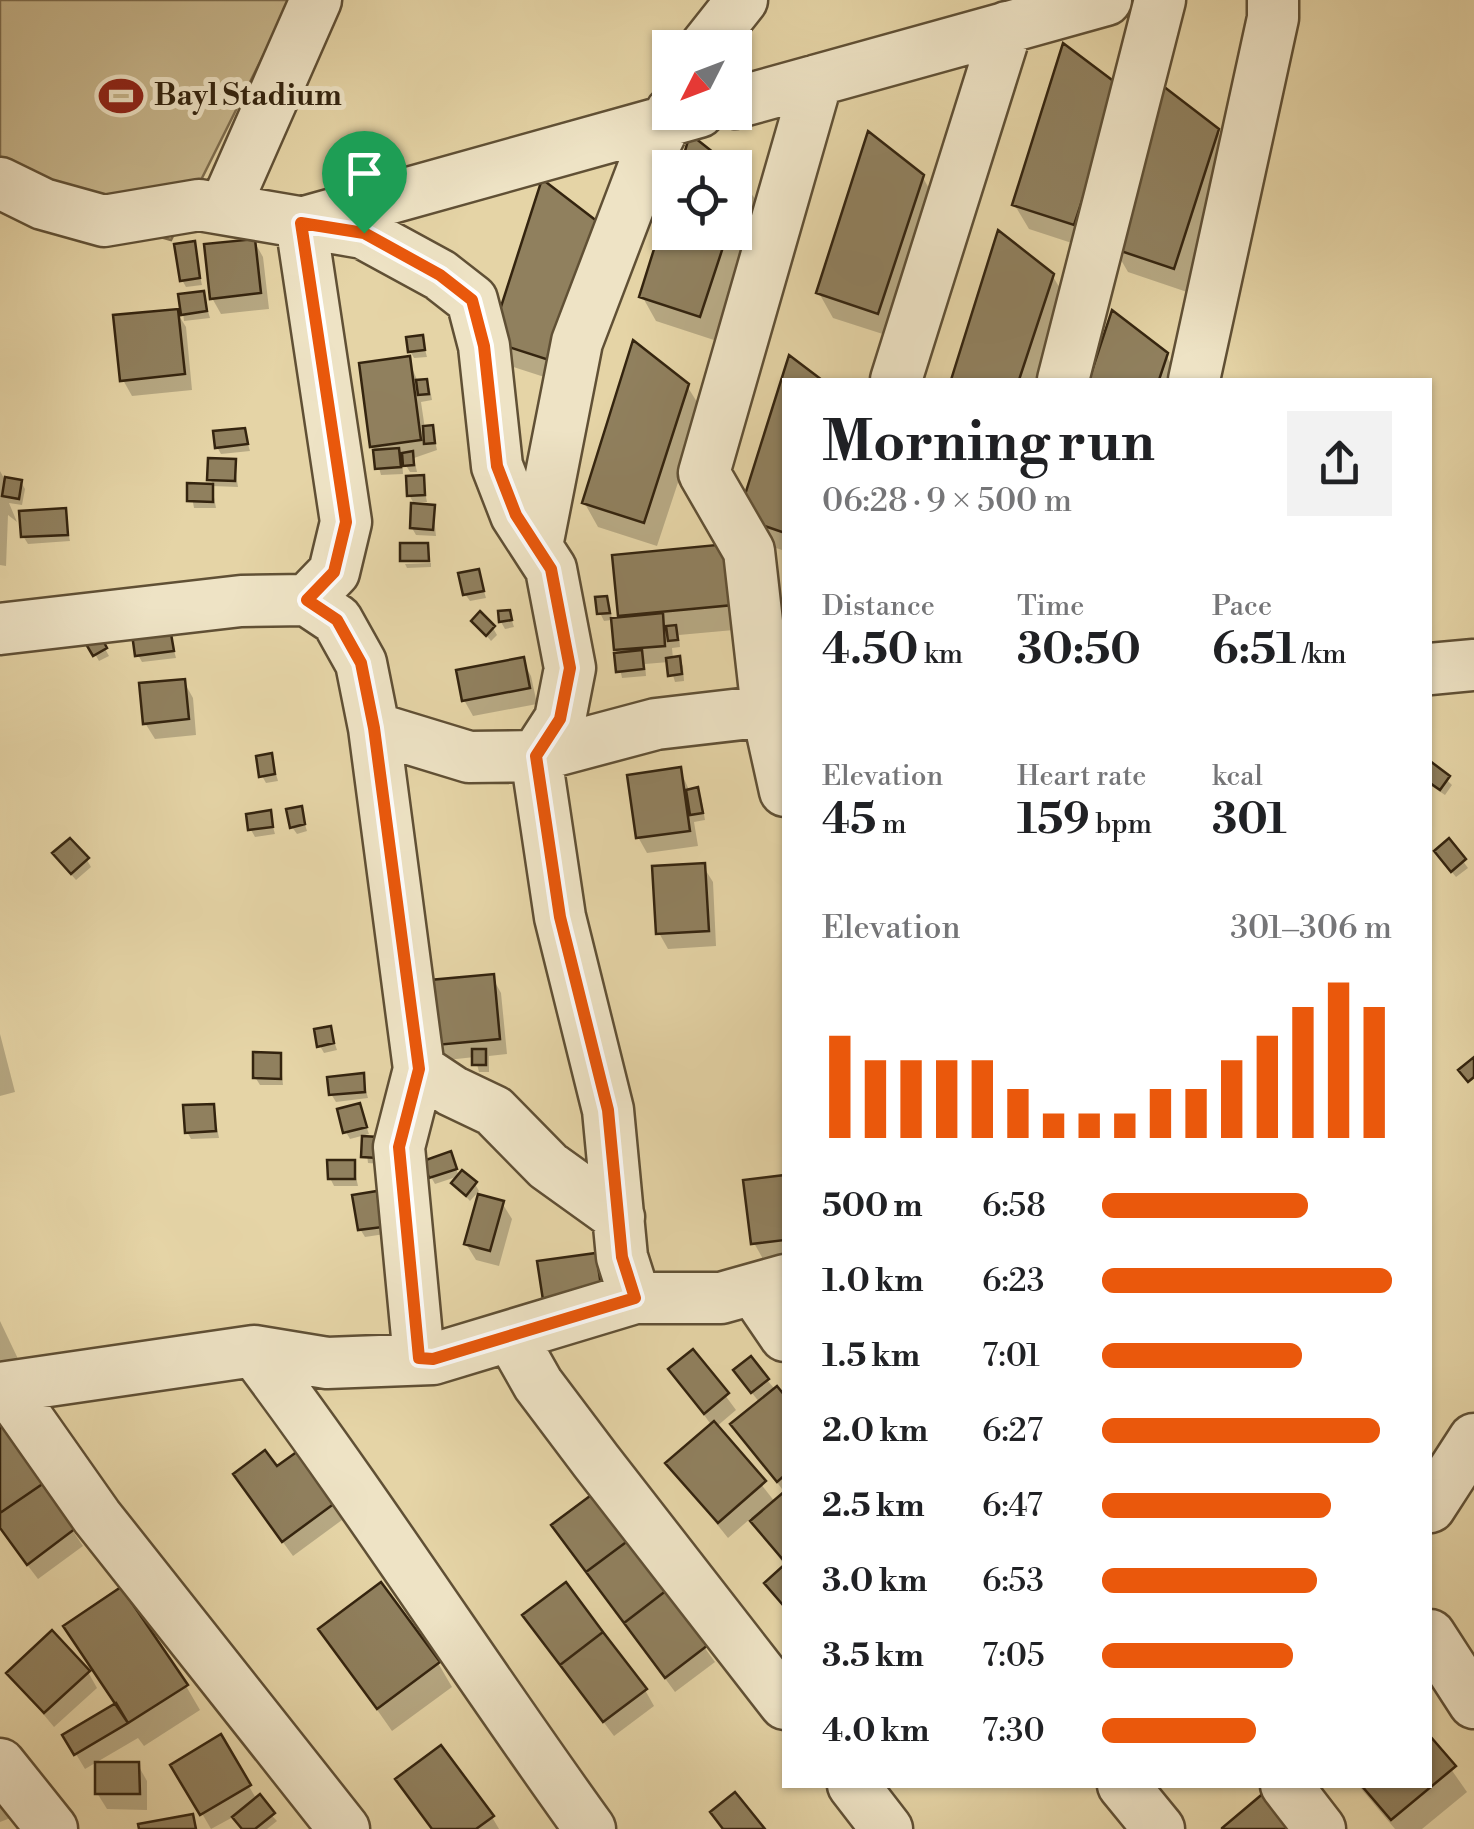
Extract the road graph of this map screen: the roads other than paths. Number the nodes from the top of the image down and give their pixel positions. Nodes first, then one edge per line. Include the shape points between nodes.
1 (316, 0) edge
2 (742, 0) edge
3 (1106, 0) edge
4 (1160, 0) edge
5 (1273, 0) edge
6 (1008, 27) junction
7 (718, 30) edge
8 (817, 80) junction
9 (752, 98) edge
10 (652, 123) edge
11 (669, 130) edge
12 (0, 184) edge
13 (224, 209) junction
14 (301, 223) junction
15 (897, 378) edge
16 (1064, 378) edge
17 (1194, 378) edge
18 (537, 546) junction
19 (307, 600) junction
20 (0, 629) edge
21 (1474, 665) edge
22 (1432, 670) edge
23 (776, 709) edge
24 (374, 728) junction
25 (536, 756) junction
26 (782, 763) edge
27 (419, 1069) junction
28 (620, 1217) junction
29 (770, 1286) edge
30 (635, 1298) junction
31 (782, 1326) edge
32 (512, 1338) junction
33 (254, 1351) junction
34 (419, 1358) junction
35 (4, 1388) edge
36 (1474, 1438) edge
37 (1432, 1503) edge
38 (1432, 1638) edge
39 (782, 1700) edge
40 (1474, 1703) edge
41 (0, 1764) edge
42 (855, 1788) edge
43 (1125, 1788) edge
44 (1288, 1788) edge
45 (52, 1829) edge
46 (344, 1829) edge
47 (590, 1829) edge
48 (887, 1829) edge
49 (1158, 1829) edge
50 (1320, 1829) edge

1 - 13 street
2 - 7 street
3 - 6 street
4 - 16 street
5 - 17 street
6 - 8 street
6 - 15 street
8 - 9 street
8 - 23 street via 704,474 749,551
10 - 14 street
11 - 18 street via 644,166 577,342
12 - 13 street via 104,221 198,205
13 - 14 street
14 - 18 street via 364,233 472,300 484,346 497,466
14 - 19 street via 346,522 334,572
18 - 25 street via 551,569 570,668 560,719
19 - 20 street via 241,601
19 - 24 street via 337,620 361,663
21 - 22 street
23 - 25 street via 656,724
23 - 26 street
24 - 25 street via 469,757
24 - 27 street
25 - 28 street via 560,917 608,1110
27 - 28 street via 494,1111 548,1166
27 - 34 street via 399,1147
28 - 30 street via 622,1257
29 - 30 street via 721,1298
29 - 31 street
30 - 32 street
32 - 34 street
32 - 39 street via 538,1384
33 - 34 street via 327,1363
33 - 35 street
33 - 47 street
35 - 46 street via 97,1517
36 - 37 street
38 - 40 street
41 - 45 street
42 - 48 street
43 - 49 street
44 - 50 street

